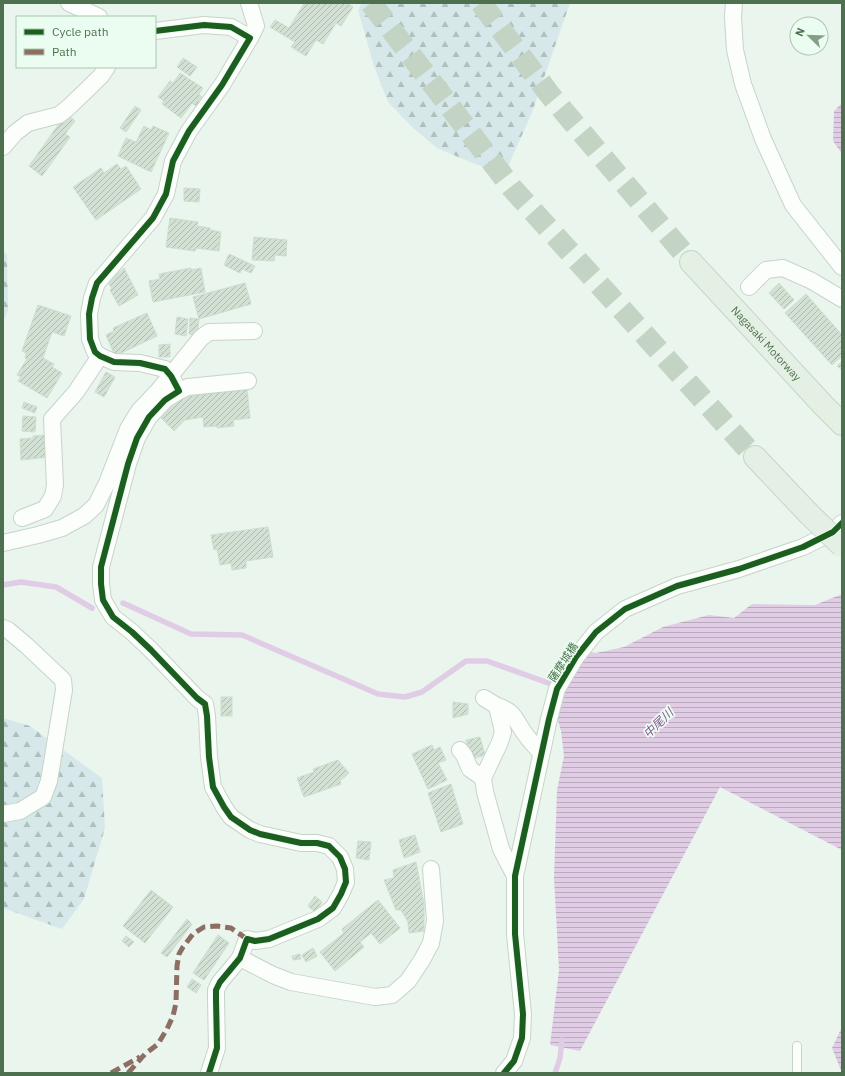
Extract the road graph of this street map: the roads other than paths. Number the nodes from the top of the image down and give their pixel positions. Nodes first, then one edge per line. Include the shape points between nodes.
1 (69, 3) edge
2 (249, 3) edge
3 (734, 3) edge
4 (97, 16) edge
5 (156, 31) edge
6 (250, 38) junction
7 (106, 68) edge
8 (3, 147) edge
9 (691, 262) tunnel mouth
10 (842, 267) edge
11 (749, 287) dead end
12 (842, 299) edge
13 (254, 332) dead end
14 (100, 356) junction
15 (171, 376) junction
16 (248, 381) dead end
17 (179, 391) junction
18 (842, 424) edge
19 (754, 457) tunnel mouth
20 (22, 518) dead end
21 (842, 523) edge
22 (3, 543) edge
23 (842, 546) edge
24 (3, 628) edge
25 (460, 750) dead end
26 (541, 753) junction
27 (483, 778) junction
28 (3, 814) edge
29 (431, 868) dead end
30 (515, 876) junction
31 (240, 958) junction
32 (797, 1046) dead end
33 (209, 1073) edge
34 (504, 1073) edge
35 (797, 1073) edge

1 - 4 street
2 - 6 street via 256,26
3 - 10 street via 735,50 743,84 763,139 793,205
5 - 6 street via 204,25 224,26 231,27
6 - 14 street via 222,85 189,131 173,161 166,194 153,218 97,283 89,314 90,339
7 - 8 street via 60,115 28,123
9 - 18 highway, Nagasaki Motorway
11 - 12 street via 766,270 783,268 812,280
13 - 15 street via 209,332 201,338
14 - 15 street via 114,362 140,363 165,369
14 - 20 street via 76,392 52,419 55,485 53,496 45,509
15 - 17 street
15 - 22 street via 139,411 128,429 96,505 84,516 62,528
16 - 17 street via 188,387
17 - 31 street via 165,400 149,417 137,438 101,568 103,600 113,617 205,704 213,787 231,817 255,832 301,843 317,842 329,846 340,857 346,874 346,882 333,908 318,919 269,939 247,939
19 - 23 highway, bridge
21 - 26 street, 薩摩城橋 via 833,532 803,547 739,569 677,586 625,609 596,632 576,657 557,689
24 - 28 street via 27,646 63,680 64,690 49,781 43,797 20,811
25 - 27 street via 470,769
26 - 27 street via 511,712 490,702 503,732
26 - 30 street, 薩摩城橋
27 - 30 street via 501,849
29 - 31 street via 434,921 431,943 408,981 392,995 375,997 291,982
30 - 34 street, 薩摩城橋 via 515,934 523,1014 522,1038 514,1061
31 - 33 street via 216,990 217,1048
32 - 35 lane

